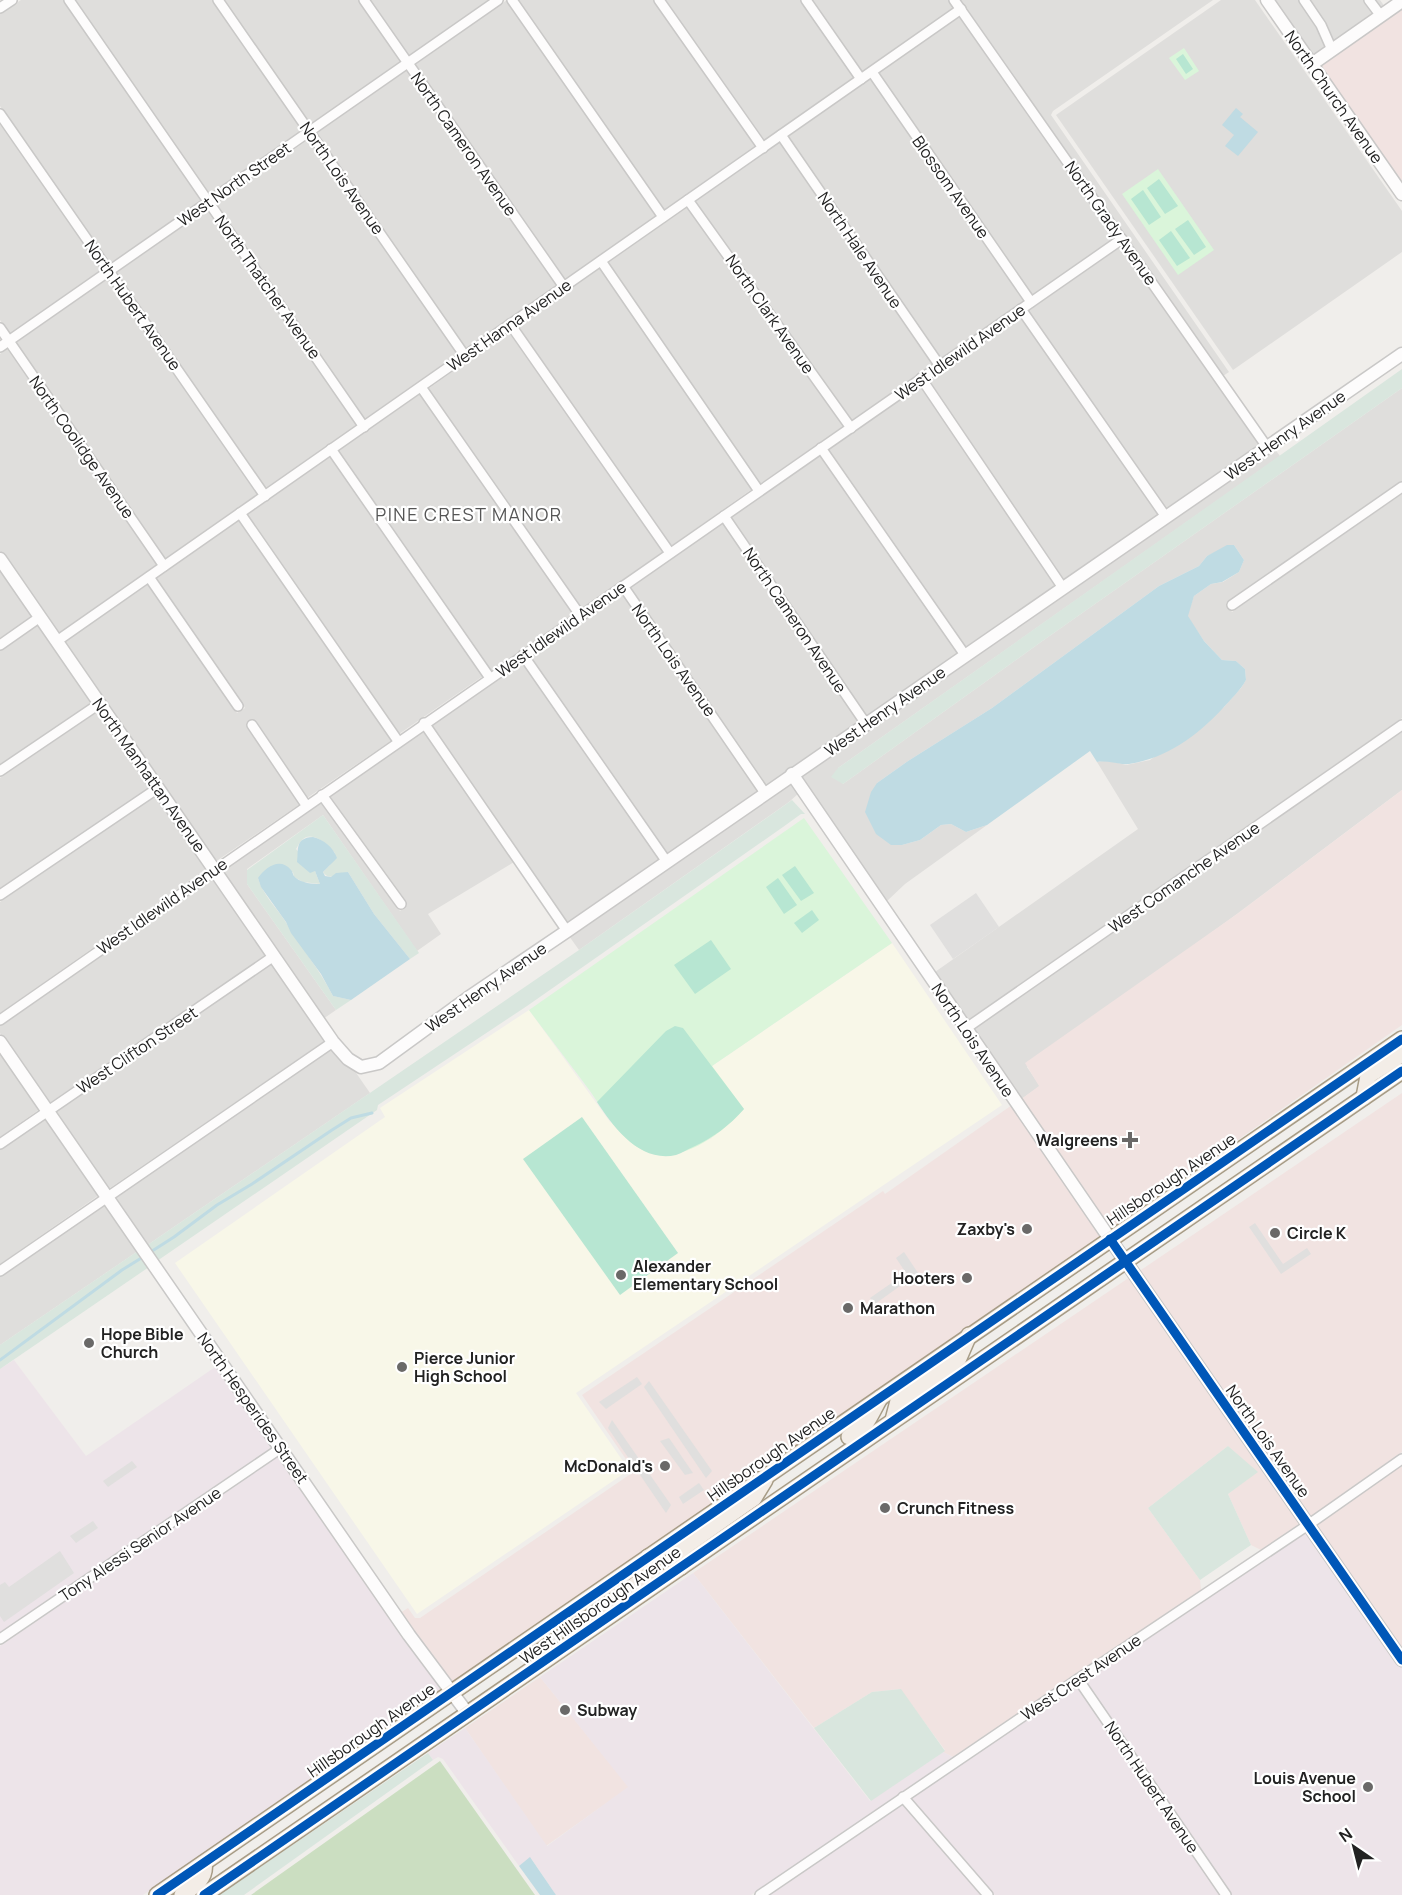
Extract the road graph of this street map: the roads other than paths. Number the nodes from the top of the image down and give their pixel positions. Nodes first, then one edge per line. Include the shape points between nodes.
1 (12, 0) edge
2 (69, 0) edge
3 (218, 0) edge
4 (364, 0) edge
5 (498, 0) edge
6 (512, 0) edge
7 (659, 0) edge
8 (806, 0) edge
9 (954, 0) edge
10 (1267, 0) edge
11 (1304, 0) edge
12 (1369, 0) edge
13 (1402, 1) edge
14 (0, 8) edge
15 (961, 9) junction
16 (1381, 16) junction
17 (1332, 50) junction
18 (408, 63) junction
19 (1312, 64) junction
20 (872, 72) junction
21 (861, 79) junction
22 (0, 114) edge
23 (309, 132) junction
24 (781, 135) junction
25 (763, 148) junction
26 (1402, 194) edge
27 (688, 200) junction
28 (209, 202) junction
29 (663, 217) junction
30 (1122, 239) junction
31 (601, 261) junction
32 (109, 271) junction
33 (564, 287) junction
34 (1031, 303) junction
35 (1021, 309) junction
36 (510, 324) junction
37 (0, 328) edge
38 (9, 341) junction
39 (0, 347) edge
40 (1402, 354) edge
41 (465, 356) junction
42 (940, 366) junction
43 (921, 378) junction
44 (421, 387) junction
45 (364, 427) junction
46 (851, 428) junction
47 (1267, 447) junction
48 (821, 448) junction
49 (331, 449) junction
50 (1402, 487) edge
51 (759, 491) junction
52 (265, 496) junction
53 (240, 513) junction
54 (724, 516) junction
55 (1166, 517) junction
56 (670, 553) junction
57 (0, 559) edge
58 (164, 566) junction
59 (149, 576) junction
60 (623, 586) junction
61 (1063, 588) junction
62 (1233, 605) dead end
63 (580, 615) junction
64 (40, 617) junction
65 (57, 642) junction
66 (0, 645) edge
67 (524, 655) junction
68 (965, 655) junction
69 (490, 678) junction
70 (99, 704) junction
71 (238, 706) dead end
72 (424, 723) junction
73 (866, 724) junction
74 (252, 725) dead end
75 (1402, 725) edge
76 (398, 741) junction
77 (0, 771) edge
78 (792, 774) junction
79 (158, 788) junction
80 (765, 793) junction
81 (322, 795) junction
82 (306, 805) junction
83 (667, 862) junction
84 (214, 869) junction
85 (0, 896) edge
86 (401, 904) dead end
87 (567, 931) junction
88 (274, 956) junction
89 (0, 1020) edge
90 (965, 1029) junction
91 (1402, 1039) edge
92 (0, 1041) edge
93 (333, 1042) junction
94 (1402, 1054) edge
95 (368, 1065) joint
96 (1402, 1071) edge
97 (1364, 1097) junction
98 (47, 1111) junction
99 (0, 1144) edge
100 (106, 1197) junction
101 (1110, 1239) junction
102 (1125, 1261) junction
103 (0, 1271) edge
104 (969, 1335) junction
105 (880, 1397) junction
106 (893, 1420) junction
107 (281, 1448) junction
108 (1402, 1459) edge
109 (768, 1474) junction
110 (791, 1490) junction
111 (1308, 1525) junction
112 (648, 1557) junction
113 (681, 1567) junction
114 (0, 1639) edge
115 (573, 1642) junction
116 (1402, 1660) edge
117 (1078, 1678) junction
118 (451, 1692) junction
119 (468, 1714) junction
120 (903, 1797) junction
121 (204, 1863) junction
122 (157, 1895) edge
123 (182, 1895) edge
124 (204, 1895) edge
125 (760, 1895) edge
126 (988, 1895) edge
127 (1226, 1895) edge

1 - 14 street
2 - 28 street, North Thatcher Avenue
3 - 23 street, North Lois Avenue
4 - 18 street, North Cameron Avenue
5 - 18 street, West North Street
6 - 29 street
7 - 25 street
8 - 21 street
9 - 15 street, North Grady Avenue
10 - 19 street, North Church Avenue
11 - 17 street
12 - 16 street
13 - 16 street
15 - 20 street, West Hanna Avenue
15 - 30 street, North Grady Avenue
16 - 17 street
17 - 19 street
18 - 23 street, West North Street
18 - 33 street, North Cameron Avenue
19 - 26 street, North Church Avenue
20 - 21 street, West Hanna Avenue
20 - 34 street, Blossom Avenue
21 - 24 street, West Hanna Avenue
22 - 32 street, North Hubert Avenue
23 - 28 street, West North Street
23 - 41 street, North Lois Avenue
24 - 25 street, West Hanna Avenue
24 - 42 street, North Hale Avenue
25 - 27 street, West Hanna Avenue
27 - 29 street, West Hanna Avenue
27 - 46 street, North Clark Avenue
28 - 32 street, West North Street
28 - 45 street, North Thatcher Avenue
29 - 31 street, West Hanna Avenue
30 - 34 street, West Idlewild Avenue
30 - 47 street, North Grady Avenue
31 - 33 street, West Hanna Avenue
31 - 51 street
32 - 38 street, West North Street
32 - 52 street, North Hubert Avenue
33 - 36 street, West Hanna Avenue
34 - 35 street, West Idlewild Avenue
35 - 42 street, West Idlewild Avenue
35 - 55 street
36 - 41 street, West Hanna Avenue
36 - 56 street
37 - 38 street, North Coolidge Avenue
38 - 39 street, West North Street
38 - 58 street, North Coolidge Avenue
40 - 47 street, West Henry Avenue
41 - 44 street, West Hanna Avenue
42 - 43 street, West Idlewild Avenue
43 - 46 street, West Idlewild Avenue
43 - 61 street
44 - 45 street, West Hanna Avenue
44 - 63 street
45 - 49 street, West Hanna Avenue
46 - 48 street, West Idlewild Avenue
47 - 55 street, West Henry Avenue
48 - 51 street, West Idlewild Avenue
48 - 68 street
49 - 52 street, West Hanna Avenue
49 - 69 street
50 - 62 street
51 - 54 street, West Idlewild Avenue
52 - 53 street, West Hanna Avenue
53 - 58 street, West Hanna Avenue
53 - 76 street
54 - 56 street, West Idlewild Avenue
54 - 73 street, North Cameron Avenue
55 - 61 street, West Henry Avenue
56 - 60 street, West Idlewild Avenue
57 - 64 street, North Manhattan Avenue
58 - 59 street, West Hanna Avenue
59 - 65 street, West Hanna Avenue
59 - 71 street
60 - 63 street, West Idlewild Avenue
60 - 80 street, North Lois Avenue
61 - 68 street, West Henry Avenue
63 - 67 street, West Idlewild Avenue
64 - 65 street, North Manhattan Avenue
64 - 66 street
65 - 70 street, North Manhattan Avenue
67 - 69 street, West Idlewild Avenue
67 - 83 street
68 - 73 street, West Henry Avenue
69 - 72 street, West Idlewild Avenue
70 - 77 street
70 - 79 street, North Manhattan Avenue
72 - 76 street, West Idlewild Avenue
72 - 87 street
73 - 78 street, West Henry Avenue
74 - 82 street
75 - 90 street, West Comanche Avenue
76 - 81 street, West Idlewild Avenue
78 - 80 street, West Henry Avenue
78 - 90 street, North Lois Avenue
79 - 84 street, North Manhattan Avenue
79 - 85 street
80 - 83 street, West Henry Avenue
81 - 82 street, West Idlewild Avenue
81 - 86 street
82 - 84 street, West Idlewild Avenue
83 - 87 street, West Henry Avenue
84 - 88 street, North Manhattan Avenue
84 - 89 street, West Idlewild Avenue
87 - 95 street, West Henry Avenue via 379,1063
88 - 93 street, North Manhattan Avenue
88 - 98 street, West Clifton Street
90 - 101 street, North Lois Avenue
91 - 101 main road, Hillsborough Avenue
92 - 98 street, North Hesperides Street
93 - 95 street, North Manhattan Avenue via 348,1059 361,1067
93 - 100 street
94 - 97 main road via 1368,1077
96 - 97 main road, West Hillsborough Avenue
97 - 102 main road, West Hillsborough Avenue
98 - 99 street, West Clifton Street
98 - 100 street, North Hesperides Street
100 - 103 street
100 - 107 street, North Hesperides Street
101 - 102 street, North Lois Avenue
101 - 104 main road, Hillsborough Avenue
102 - 106 main road, West Hillsborough Avenue
102 - 111 street, North Lois Avenue
104 - 105 main road, Hillsborough Avenue
104 - 106 main road via 959,1358 898,1401
105 - 109 main road, Hillsborough Avenue
105 - 110 main road via 864,1427 796,1475
106 - 110 main road, West Hillsborough Avenue
107 - 114 street, Tony Alessi Senior Avenue
107 - 118 street, North Hesperides Street
108 - 111 street, West Crest Avenue
109 - 112 main road, Hillsborough Avenue
109 - 113 main road via 754,1498 684,1547 680,1553
110 - 113 main road, West Hillsborough Avenue
111 - 116 street, North Lois Avenue
111 - 117 street, West Crest Avenue
112 - 115 main road via 650,1574 592,1616
112 - 118 main road, Hillsborough Avenue
113 - 115 main road, West Hillsborough Avenue
115 - 119 main road, West Hillsborough Avenue
117 - 120 street, West Crest Avenue
117 - 127 street, North Hubert Avenue
118 - 119 street, North Hesperides Street
118 - 121 main road, Hillsborough Avenue
119 - 124 main road
120 - 125 street, West Crest Avenue
120 - 126 street
121 - 122 main road, Hillsborough Avenue
121 - 123 main road via 202,1877

